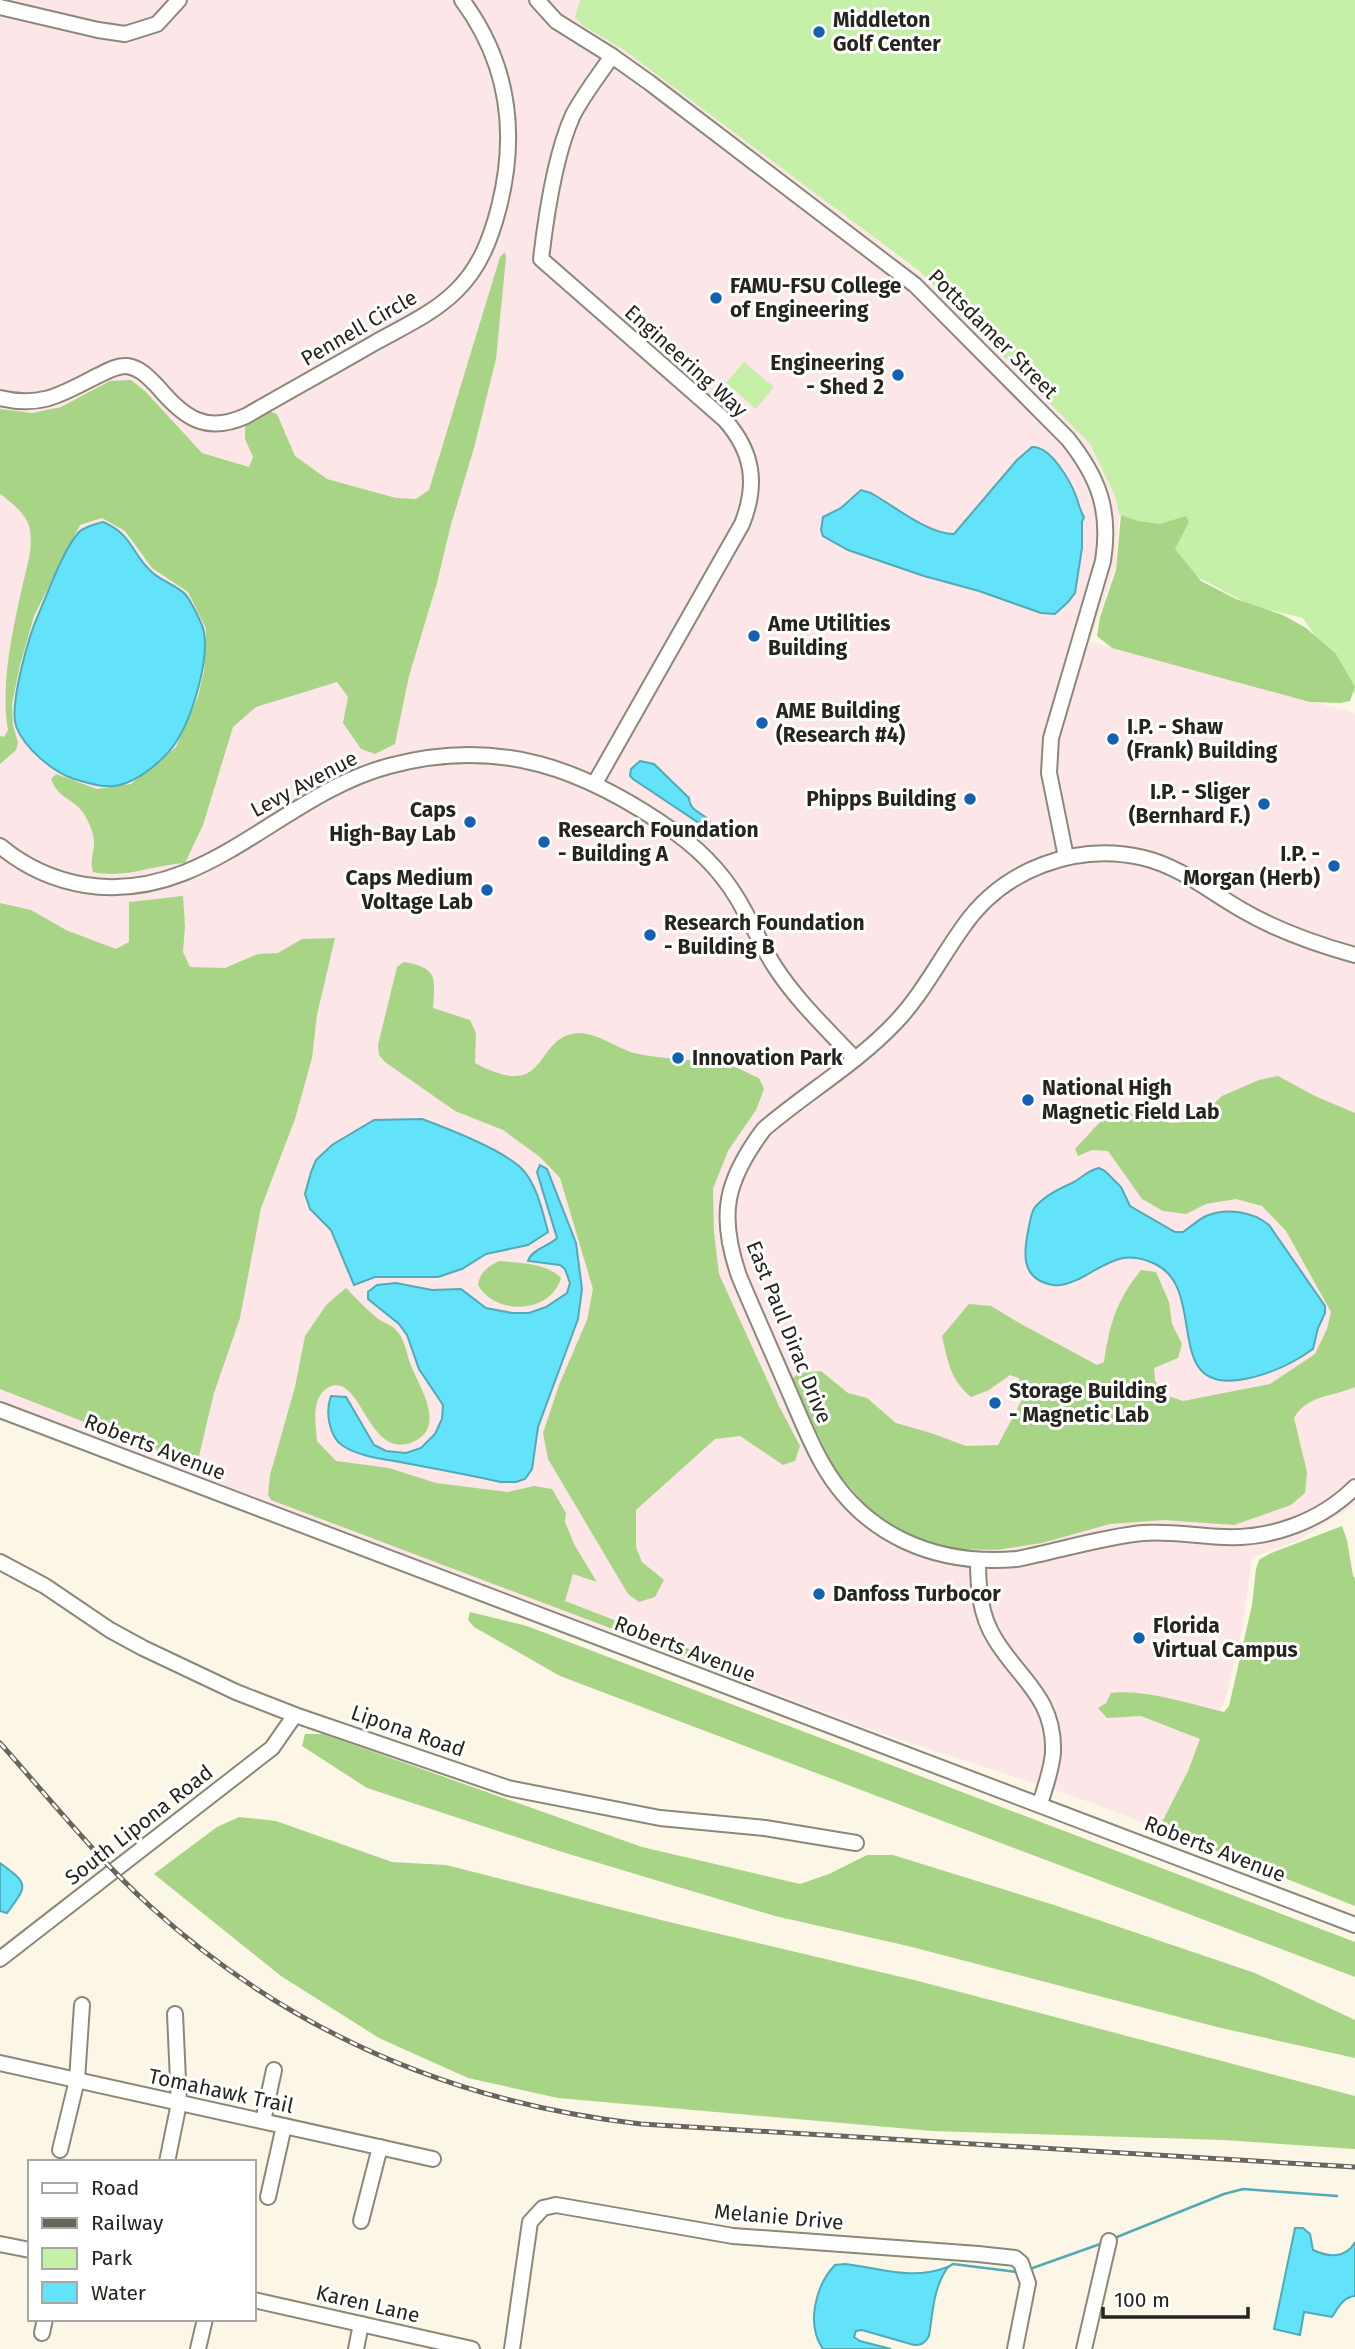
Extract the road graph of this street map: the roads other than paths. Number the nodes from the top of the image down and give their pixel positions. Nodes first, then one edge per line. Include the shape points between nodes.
1 (178, 0) edge
2 (462, 0) edge
3 (537, 0) edge
4 (0, 7) edge
5 (612, 56) junction
6 (0, 398) edge
7 (595, 783) junction
8 (0, 846) edge
9 (1066, 857) junction
10 (1355, 955) edge
11 (855, 1059) junction
12 (0, 1410) edge
13 (1355, 1486) edge
14 (978, 1560) junction
15 (0, 1562) edge
16 (295, 1715) junction
17 (1040, 1804) junction
18 (856, 1843) dead end
19 (1355, 1925) edge
20 (0, 1959) edge
21 (82, 2005) dead end
22 (175, 2014) dead end
23 (0, 2063) edge
24 (274, 2070) dead end
25 (77, 2080) junction
26 (179, 2103) junction
27 (263, 2121) junction
28 (284, 2126) junction
29 (380, 2147) junction
30 (60, 2150) dead end
31 (433, 2159) dead end
32 (167, 2160) edge
33 (268, 2197) dead end
34 (361, 2221) dead end
35 (1109, 2241) dead end
36 (0, 2244) edge
37 (28, 2250) edge
38 (256, 2300) edge
39 (205, 2321) edge
40 (361, 2324) junction
41 (198, 2349) edge
42 (356, 2349) edge
43 (472, 2349) edge
44 (512, 2349) edge
45 (1015, 2349) edge
46 (1084, 2349) edge

1 - 4 street via 157,24 125,34
2 - 6 street, Pennell Circle via 483,30 501,79 509,144 501,200 483,255 445,301 226,424 186,415 145,374 127,366 42,401
3 - 5 street, Pottsdamer Street via 556,21
5 - 7 street, Engineering Way via 579,104 566,134 541,259 725,420 742,442 752,485 742,524
5 - 9 street, Pottsdamer Street via 915,285 1085,460 1100,493 1106,545 1051,738 1049,774
7 - 8 street, Levy Avenue via 516,758 416,759 367,772 331,789 188,873 134,887 97,887 59,879
7 - 11 street, Levy Avenue via 667,827 709,863 744,909 791,988
9 - 10 street, East Paul Dirac Drive via 1102,853 1146,858 1270,926
9 - 11 street, East Paul Dirac Drive via 1035,867 990,896 962,927 898,1020
11 - 14 street, East Paul Dirac Drive via 781,1114 750,1147 731,1188 727,1225 731,1252 812,1444 846,1497 882,1528 922,1549
12 - 17 street, Roberts Avenue
13 - 14 street, East Paul Dirac Drive via 1311,1519 1268,1534 1145,1533 1017,1559
14 - 17 street via 980,1600 988,1627 1038,1694 1049,1720 1053,1750
15 - 16 street, Lipona Road via 143,1648
16 - 18 street, Lipona Road via 508,1788 660,1818
16 - 20 street, South Lipona Road via 272,1748
17 - 19 street, Roberts Avenue
21 - 25 street
22 - 26 street
23 - 25 street, Tomahawk Trail
24 - 27 street
25 - 26 street, Tomahawk Trail
25 - 30 street
26 - 27 street, Tomahawk Trail
26 - 32 street
27 - 28 street, Tomahawk Trail
28 - 29 street, Tomahawk Trail
28 - 33 street
29 - 31 street, Tomahawk Trail
29 - 34 street
35 - 46 street
36 - 37 street
38 - 40 street, Karen Lane
39 - 41 street
40 - 42 street
40 - 43 street, Karen Lane
44 - 45 street, Melanie Drive via 530,2222 548,2206 565,2205 733,2236 1015,2258 1024,2268 1027,2290

